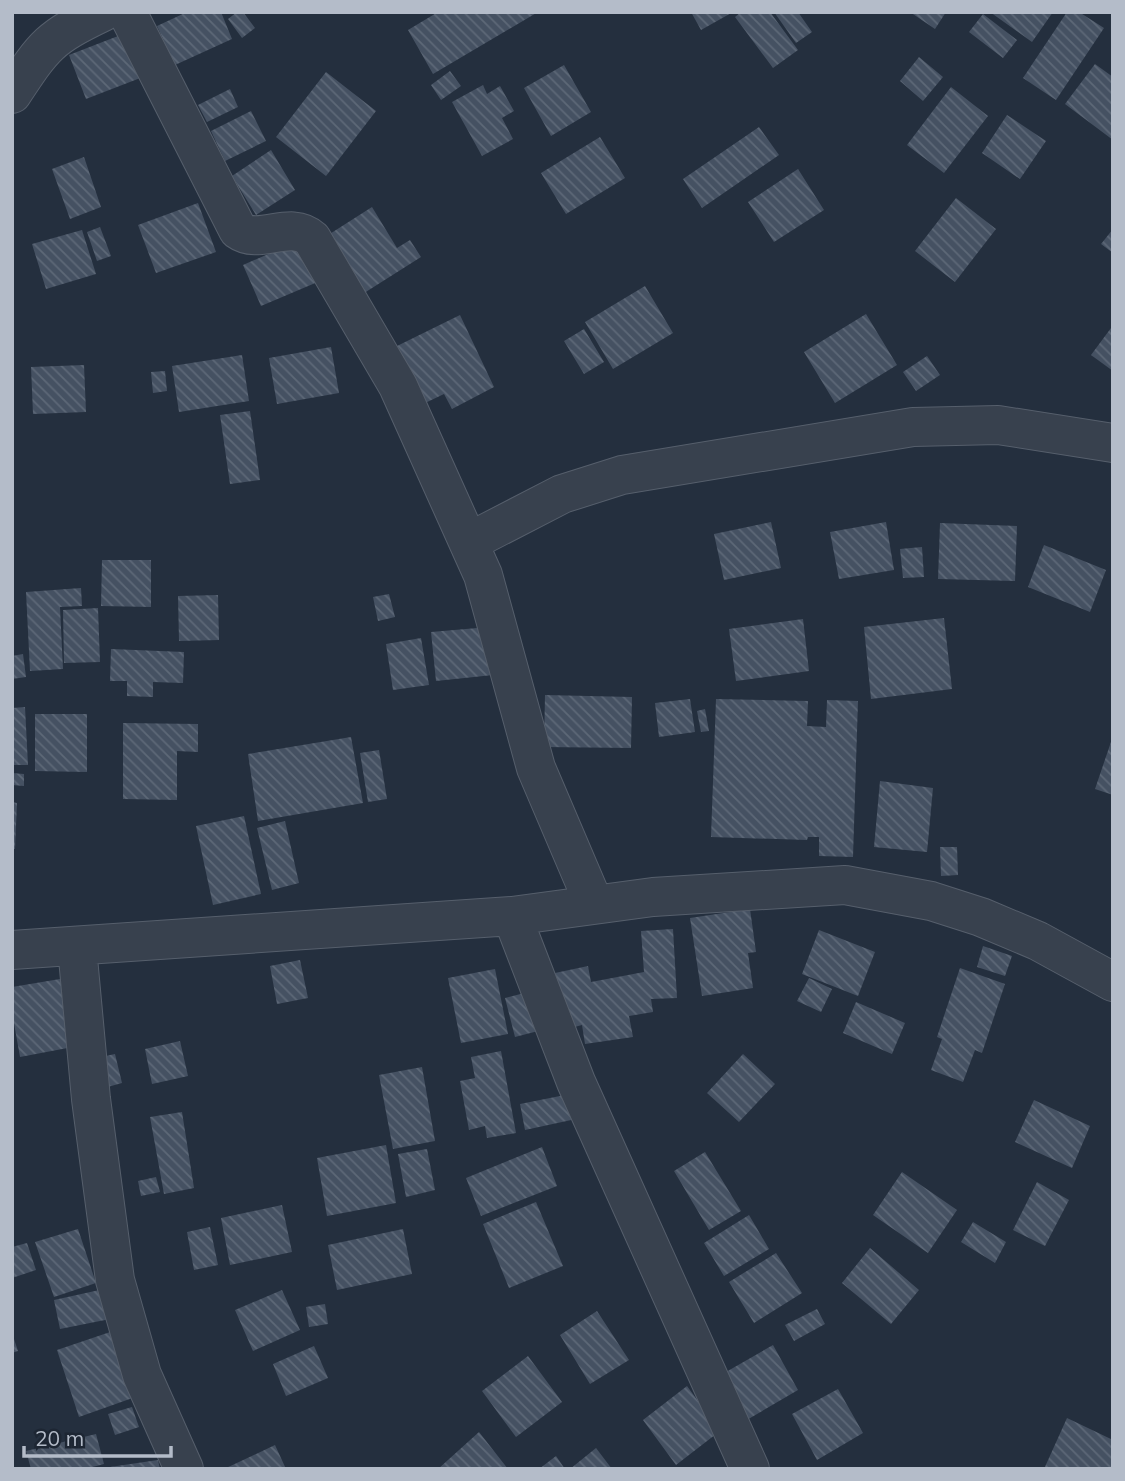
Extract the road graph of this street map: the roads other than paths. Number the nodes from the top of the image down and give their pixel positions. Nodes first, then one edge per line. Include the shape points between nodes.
1 (103, 12) edge
2 (127, 12) edge
3 (12, 94) edge
4 (1113, 443) edge
5 (469, 542) junction
6 (594, 904) junction
7 (512, 916) junction
8 (77, 947) junction
9 (12, 950) edge
10 (1113, 982) edge
11 (184, 1469) edge
12 (750, 1469) edge

1 - 3 street via 44,46
2 - 5 street via 238,230 251,236 293,230 312,239 398,386
4 - 5 street via 998,425 913,427 622,475 562,495
5 - 6 street via 483,575 536,768
6 - 7 street
6 - 10 street via 845,885 931,901 981,916
7 - 8 street
7 - 12 street via 576,1082
8 - 9 street
8 - 11 street via 115,1280 142,1374

